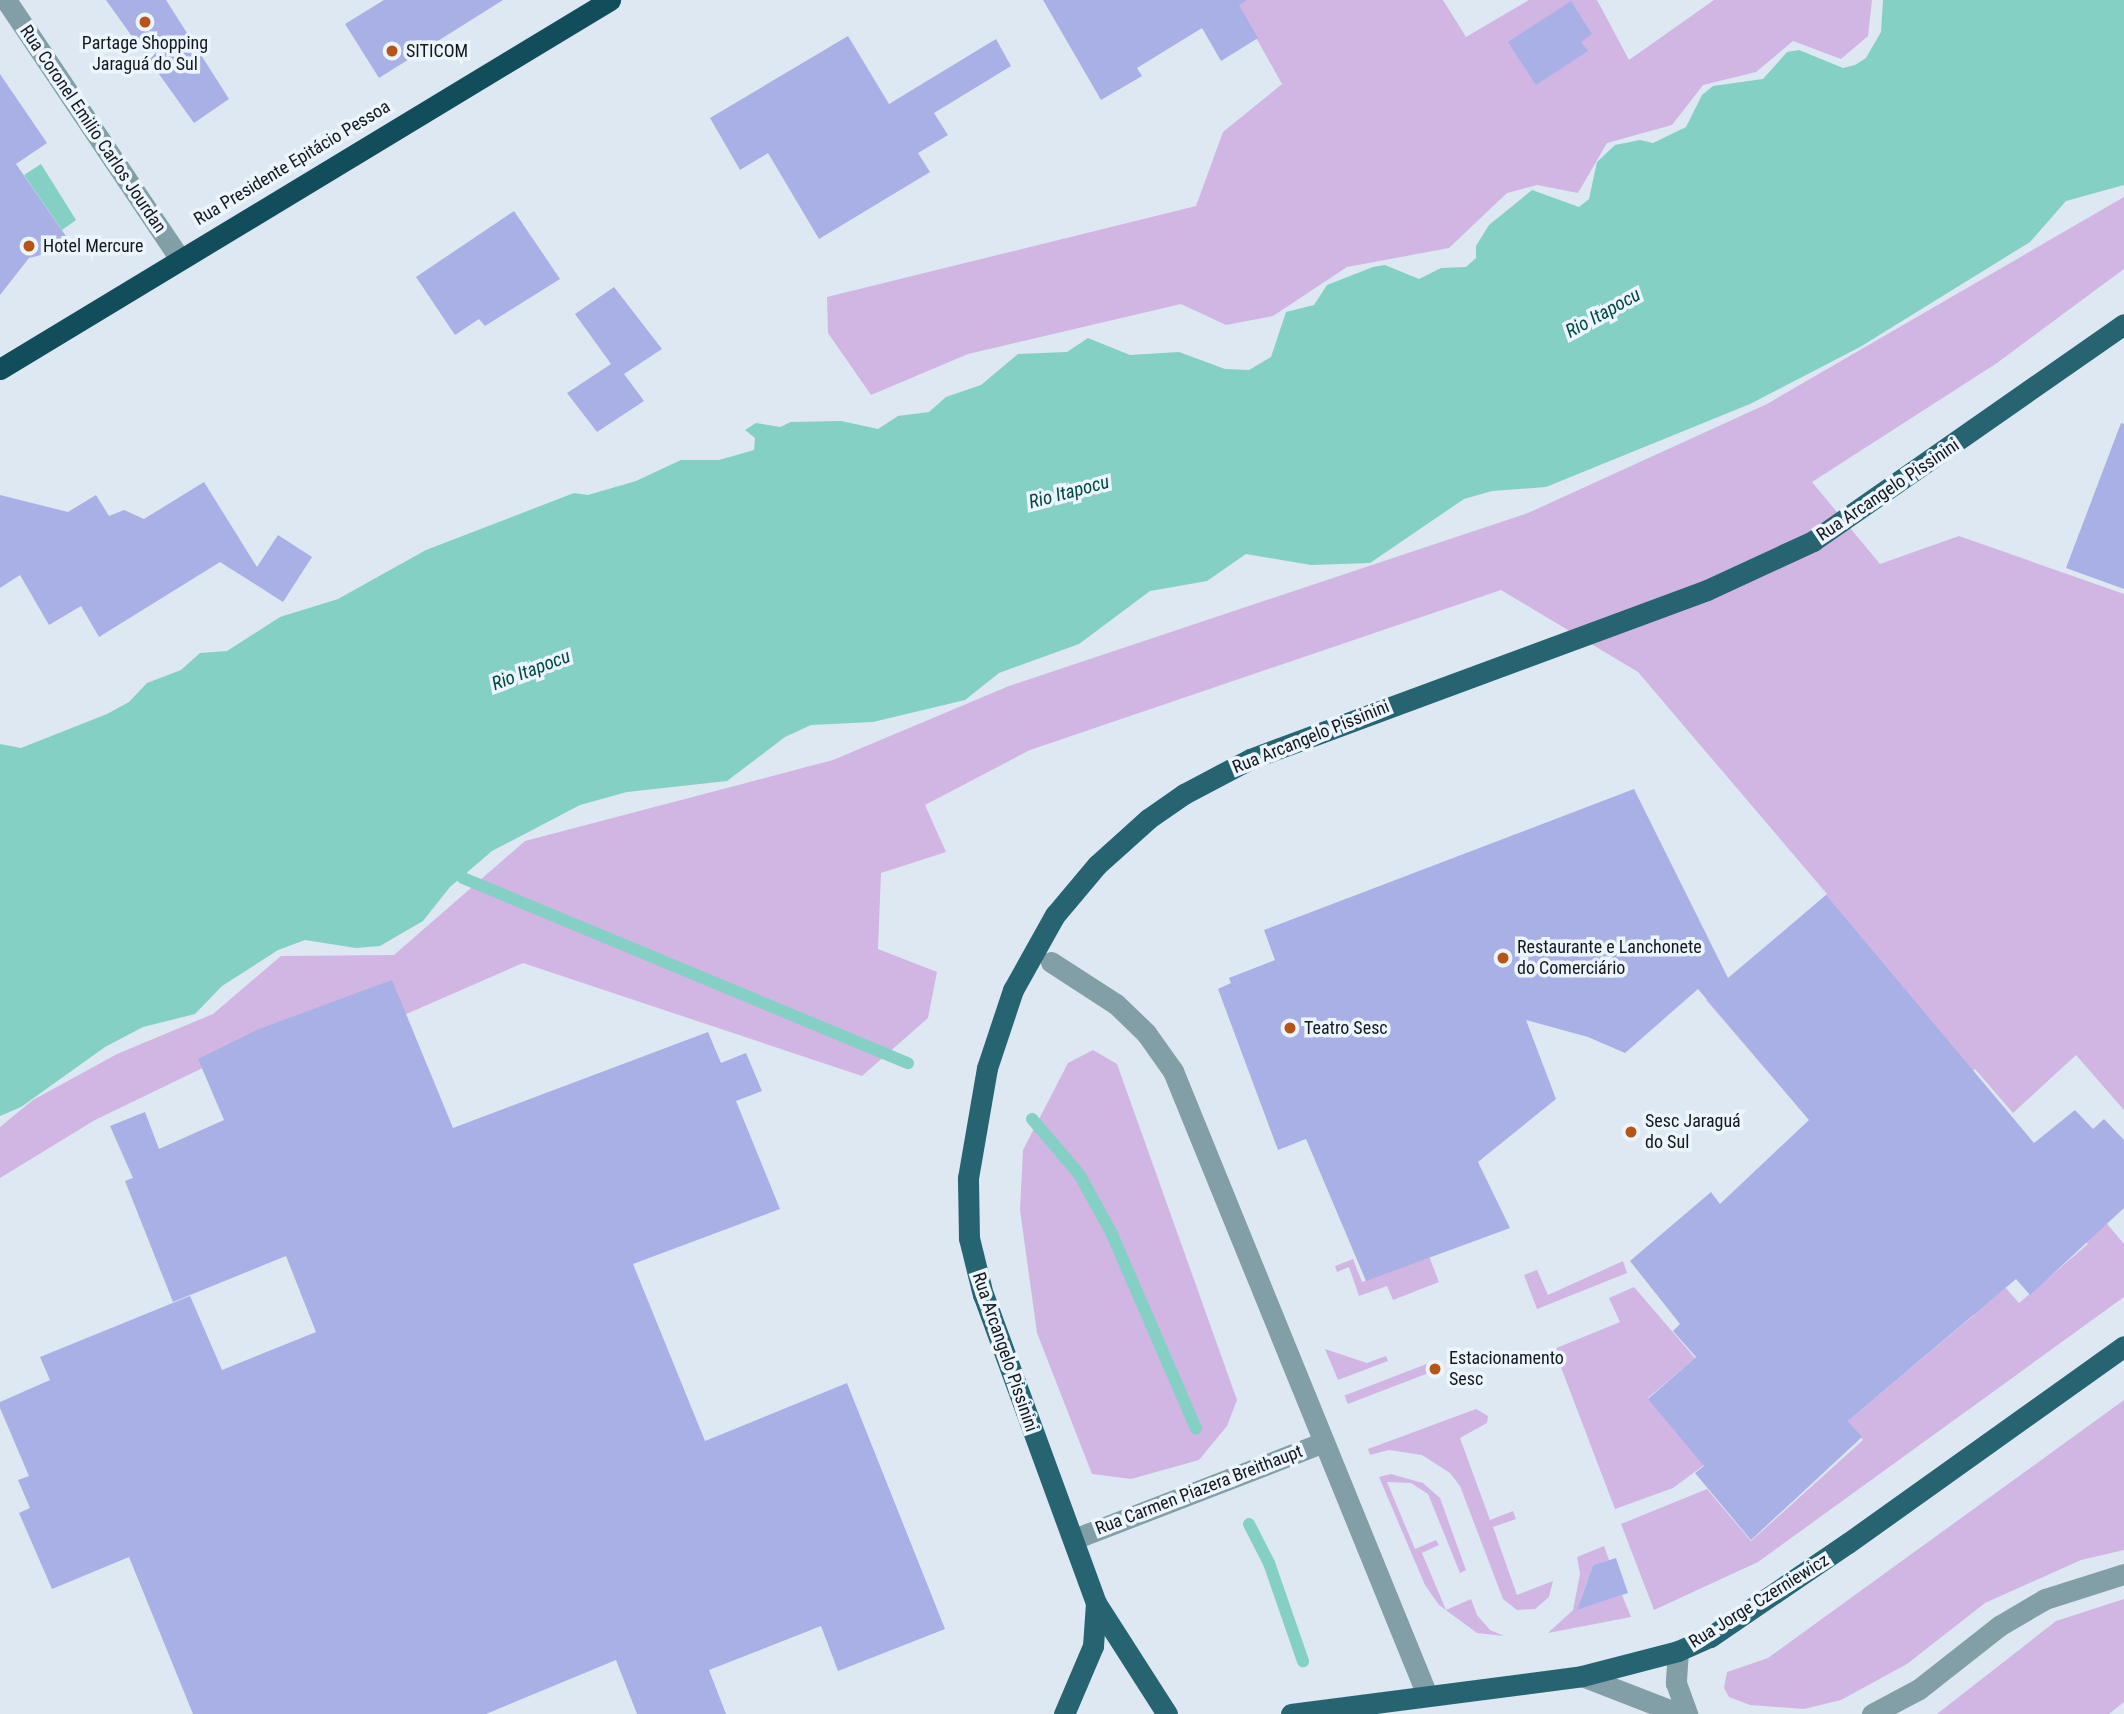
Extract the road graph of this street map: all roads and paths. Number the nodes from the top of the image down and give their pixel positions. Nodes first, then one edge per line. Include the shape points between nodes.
1 (6, 0) edge
2 (610, 0) edge
3 (179, 257) junction
4 (2119, 333) edge
5 (0, 369) edge
6 (1051, 962) dead end
7 (2124, 1346) edge
8 (1324, 1442) junction
9 (1074, 1539) junction
10 (2124, 1574) edge
11 (1096, 1603) junction
12 (1678, 1651) junction
13 (1582, 1676) junction
14 (1427, 1695) junction
15 (1064, 1714) edge
16 (1167, 1714) edge
17 (1291, 1714) edge
18 (1680, 1714) edge
19 (1687, 1714) edge
20 (1872, 1714) edge

1 - 3 street, Rua Coronel Emilio Carlos Jourdan
2 - 3 highway, Rua Presidente Epitácio Pessoa
3 - 5 highway, Rua Presidente Epitácio Pessoa
4 - 9 main road, Rua Arcangelo Pissinini via 1813,541 1707,590 1250,759 1148,819 1073,891 1013,990 987,1068 968,1178 970,1238 979,1282
6 - 8 street via 1116,1004 1146,1033 1173,1071
7 - 12 main road, Rua Jorge Czerniewicz via 1848,1544 1710,1637
8 - 9 street, Rua Carmen Piazera Breithaupt
8 - 14 street
9 - 11 main road, Rua Arcangelo Pissinini
10 - 20 street via 2045,1599 1999,1626 1919,1689
11 - 15 main road, Rua Arcangelo Pissinini via 1093,1646
11 - 16 main road, Rua Arcangelo Pissinini
12 - 13 main road, Rua Jorge Czerniewicz
12 - 19 street via 1676,1683
13 - 14 main road, Rua Jorge Czerniewicz
13 - 18 street
14 - 17 main road, Rua Jorge Czerniewicz

